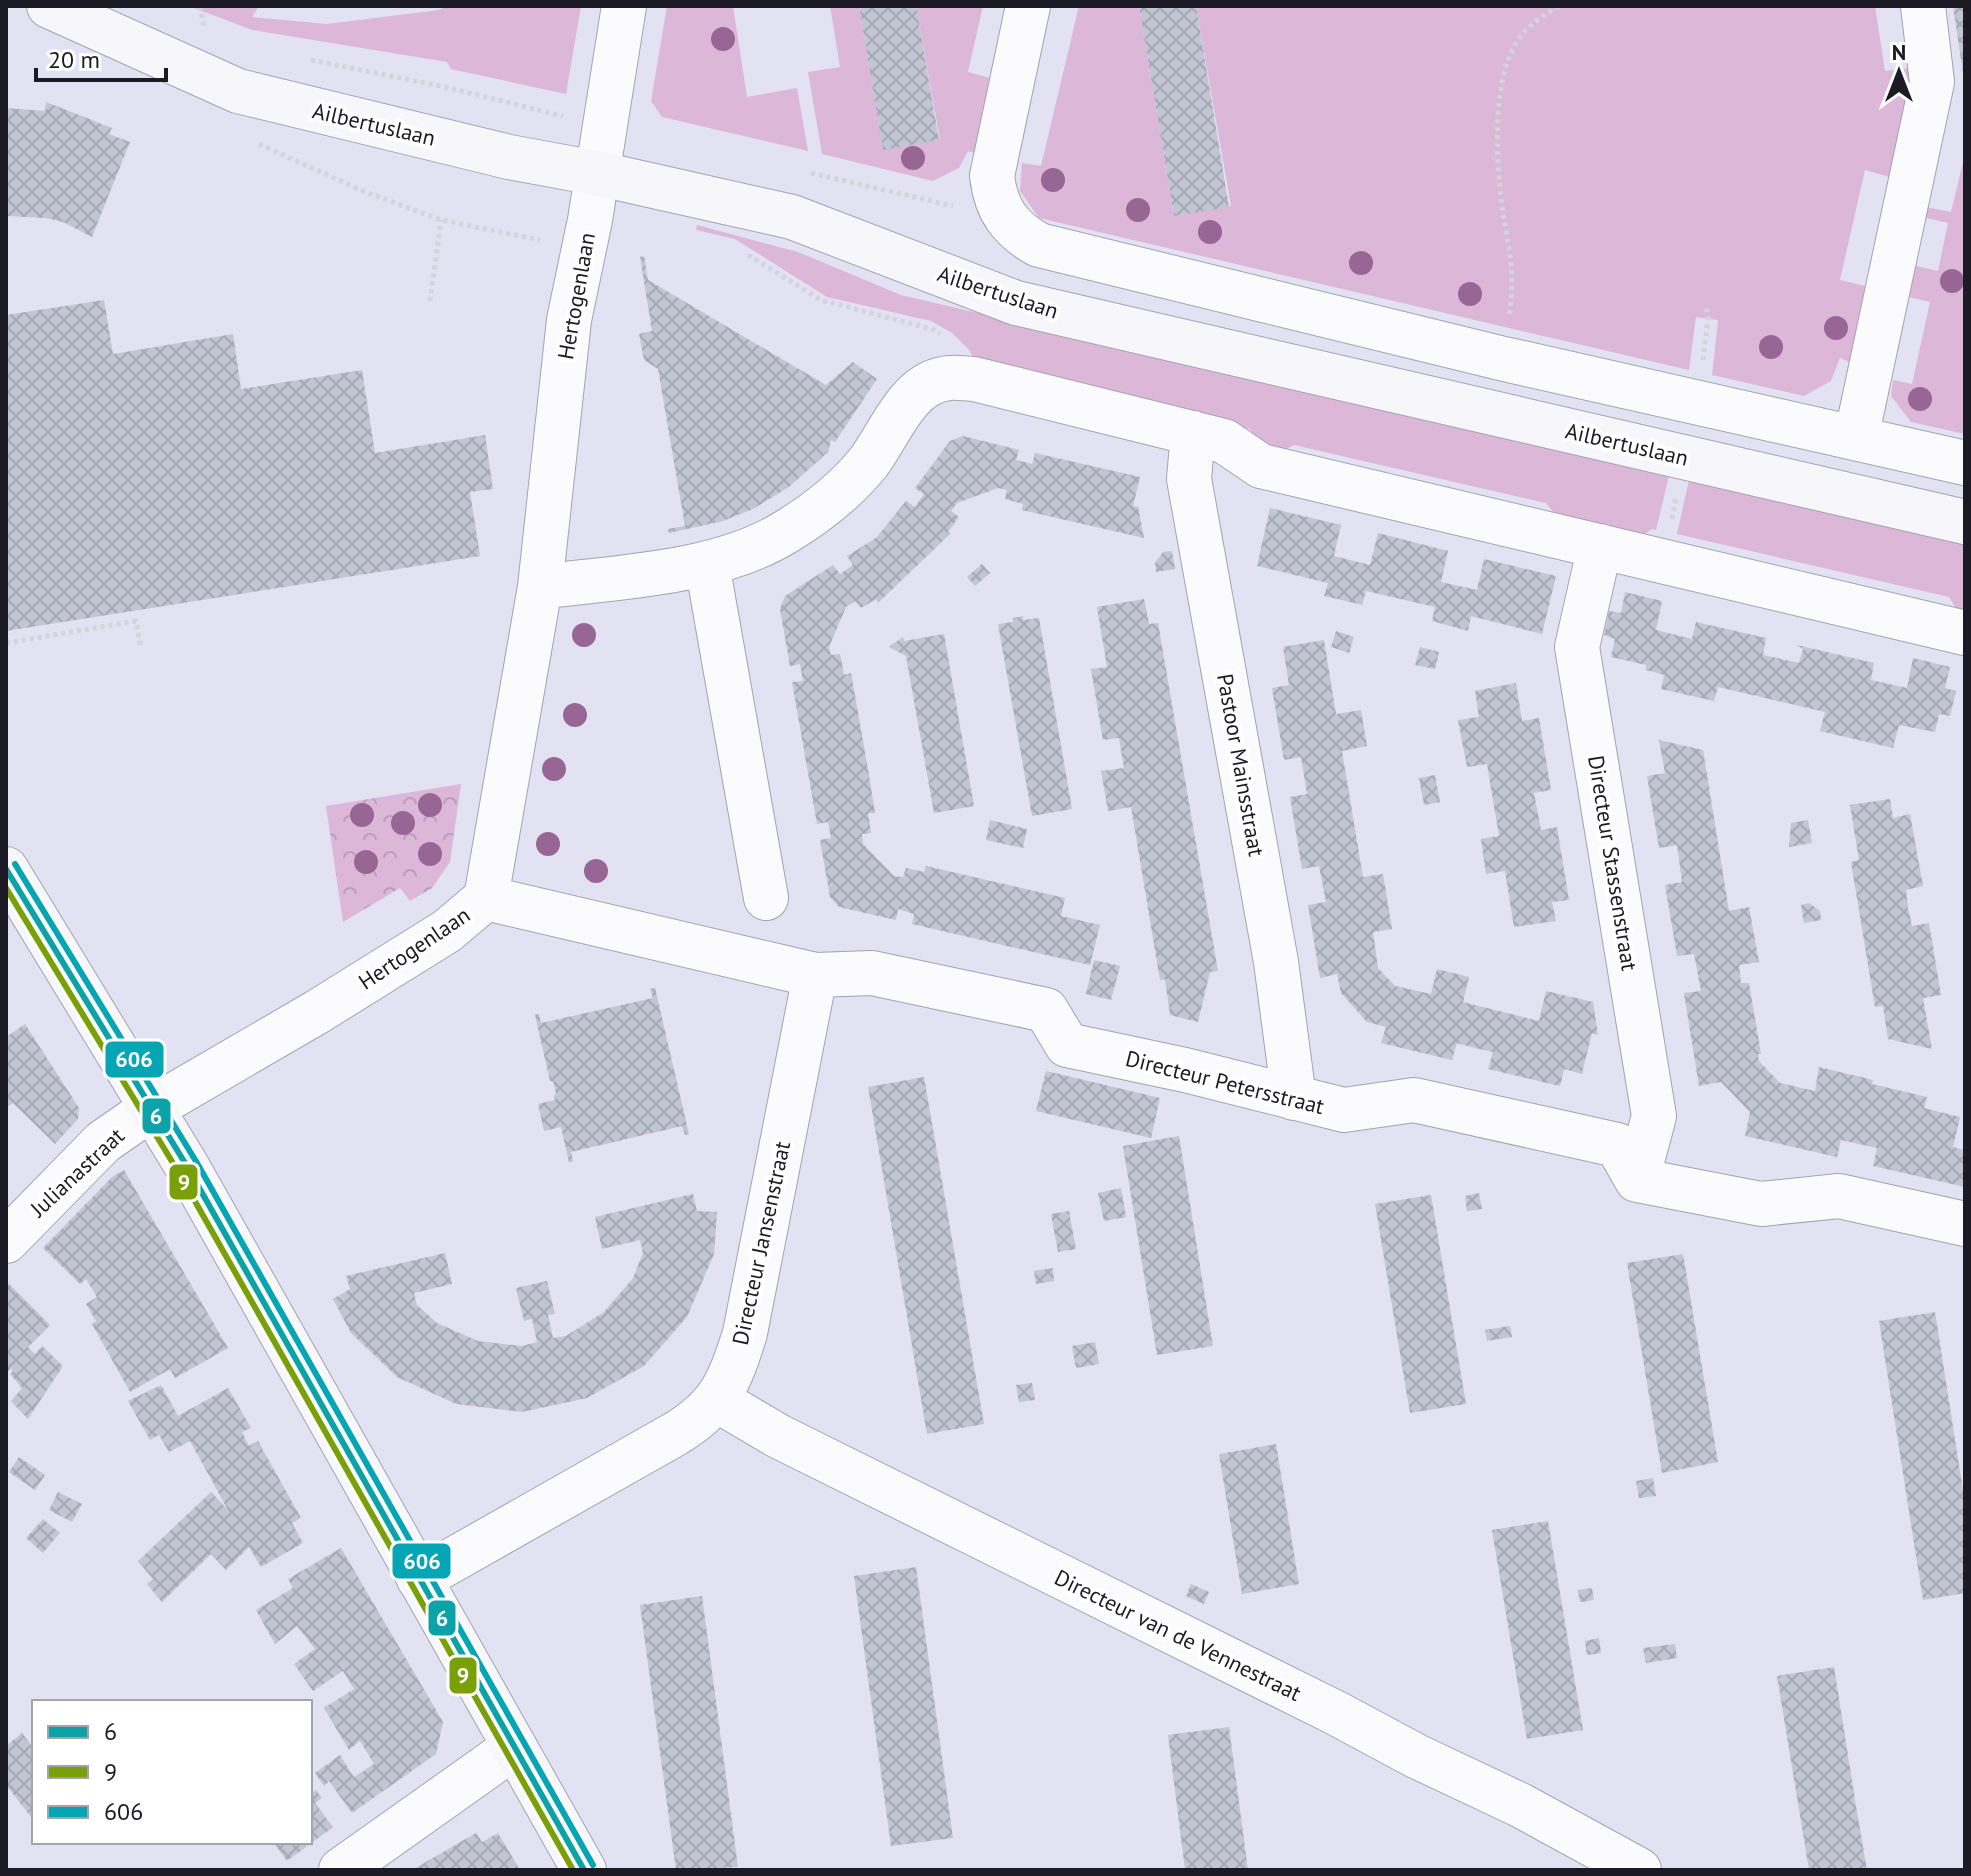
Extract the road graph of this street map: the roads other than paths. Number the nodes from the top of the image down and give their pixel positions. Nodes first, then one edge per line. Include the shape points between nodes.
1 (49, 6) edge
2 (624, 6) edge
3 (1028, 6) edge
4 (1923, 6) edge
5 (596, 173) junction
6 (1691, 429) junction
7 (1193, 433) junction
8 (1856, 438) junction
9 (1965, 463) edge
10 (1965, 522) edge
11 (1600, 546) junction
12 (707, 564) junction
13 (540, 587) junction
14 (1965, 633) edge
15 (6, 869) edge
16 (486, 898) junction
17 (766, 898) dead end
18 (815, 975) junction
19 (1294, 1098) junction
20 (152, 1108) junction
21 (1637, 1180) junction
22 (1965, 1224) edge
23 (6, 1241) edge
24 (717, 1400) junction
25 (419, 1579) junction
26 (513, 1748) junction
27 (341, 1870) edge
28 (584, 1870) edge
29 (1639, 1870) edge

1 - 5 main road, Ailbertuslaan via 238,91
2 - 5 street, Hertogenlaan
3 - 6 street, Ailbertuslaan via 992,176 1001,213 1026,238 1500,358
4 - 8 street via 1932,82
5 - 6 main road, Ailbertuslaan via 792,217 1016,303
5 - 13 street, Hertogenlaan via 569,320
6 - 8 street, Ailbertuslaan
6 - 10 main road, Ailbertuslaan
7 - 11 street via 1224,441 1261,466
7 - 12 street via 974,379 948,378 918,390 867,463 822,506 784,533
7 - 19 street, Pastoor Mainsstraat via 1189,479 1276,962
8 - 9 street, Ailbertuslaan
11 - 14 street
11 - 21 street, Directeur Stassenstraat via 1577,647 1654,1116
12 - 13 street
12 - 17 street
13 - 16 street, Hertogenlaan
15 - 20 main road
16 - 18 street, Directeur Petersstraat
16 - 20 street, Hertogenlaan via 447,931
18 - 19 street, Directeur Petersstraat via 872,973 1046,1010 1067,1045
18 - 24 street, Directeur Jansenstraat via 745,1333 734,1370
19 - 21 street, Directeur Petersstraat via 1344,1110 1414,1100 1617,1145
20 - 23 street, Julianastraat via 103,1142
20 - 25 main road
21 - 22 street via 1761,1204 1839,1196
24 - 25 street, Directeur Jansenstraat via 700,1419
24 - 29 street, Directeur van de Vennestraat via 778,1436 1520,1805
25 - 26 main road
26 - 27 street
26 - 28 main road

